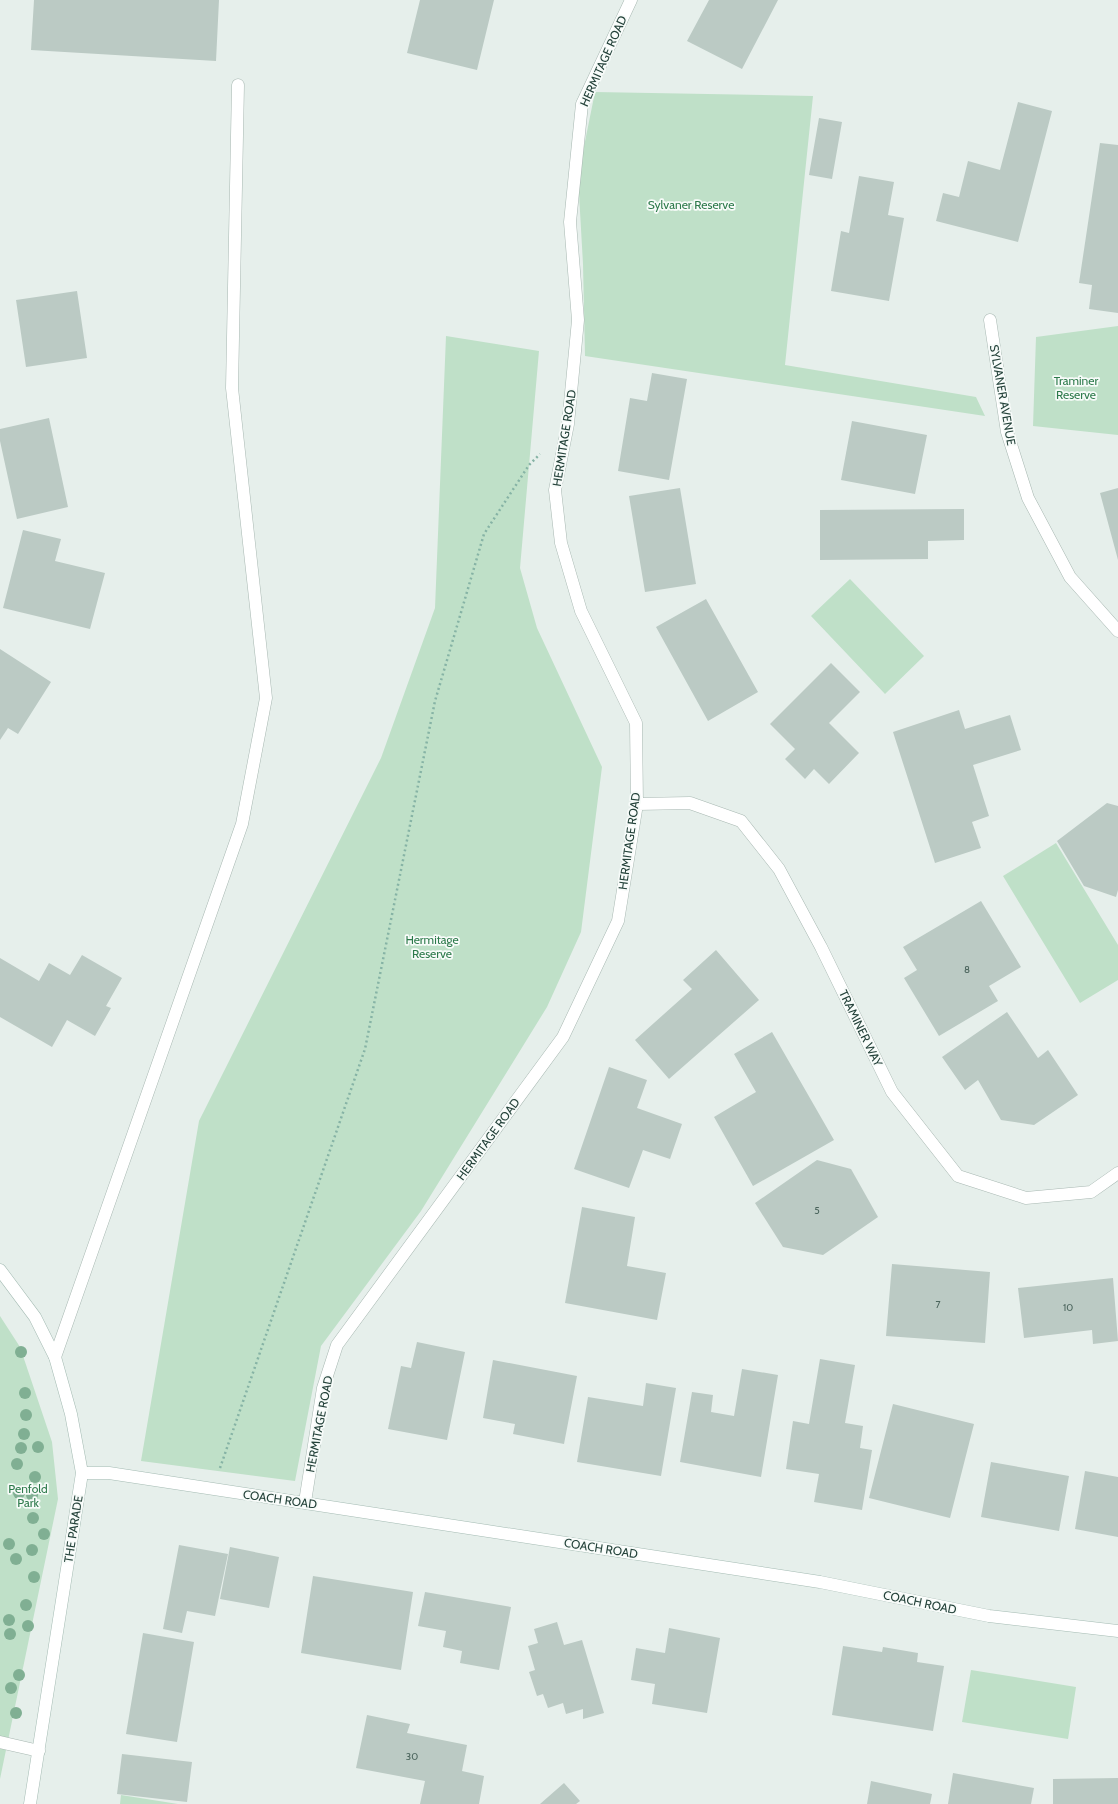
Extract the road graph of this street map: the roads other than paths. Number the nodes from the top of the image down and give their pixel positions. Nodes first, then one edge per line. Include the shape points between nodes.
1 (632, 0) edge
2 (238, 85) dead end
3 (990, 320) dead end
4 (1118, 631) edge
5 (637, 804) junction
6 (1118, 1173) edge
7 (0, 1270) edge
8 (54, 1357) junction
9 (82, 1473) junction
10 (305, 1502) junction
11 (1118, 1631) edge
12 (0, 1742) edge
13 (39, 1751) junction
14 (30, 1804) edge

1 - 5 street, HERMITAGE ROAD via 582,104 570,222 578,320 568,424 555,490 561,543 581,611 636,723
2 - 8 street via 232,388 266,698 242,824
3 - 4 street, SYLVANER AVENUE via 1007,432 1028,498 1070,577
5 - 6 street, TRAMINER WAY via 690,803 741,821 779,869 822,947 892,1092 958,1176 1026,1198 1091,1192
5 - 10 street, HERMITAGE ROAD via 618,921 563,1037 337,1345 323,1388
7 - 8 street, THE PARADE via 35,1317
8 - 9 street, THE PARADE via 71,1414
9 - 10 street, COACH ROAD via 109,1473
9 - 13 street, THE PARADE
10 - 11 street, COACH ROAD via 820,1582 989,1616
12 - 13 street
13 - 14 street, THE PARADE

